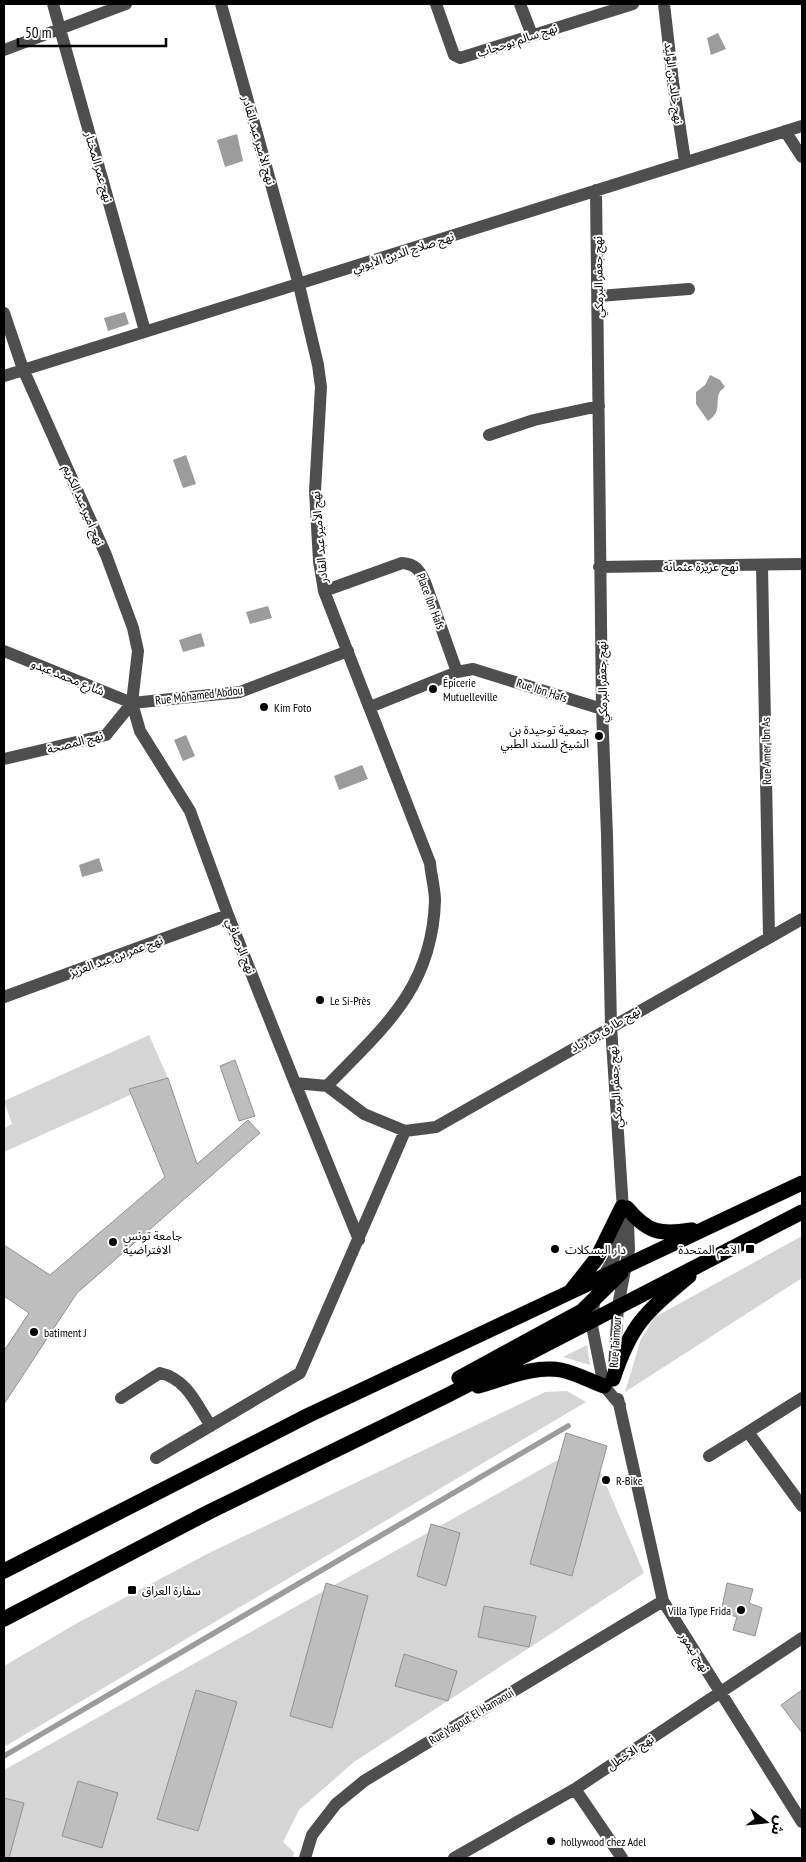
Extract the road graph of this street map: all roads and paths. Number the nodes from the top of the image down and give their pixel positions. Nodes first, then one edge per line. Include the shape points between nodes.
1 (53, 4) edge
2 (126, 4) edge
3 (221, 4) edge
4 (436, 4) edge
5 (520, 4) edge
6 (633, 4) edge
7 (664, 4) edge
8 (60, 27) junction
9 (532, 35) junction
10 (4, 50) edge
11 (802, 126) edge
12 (785, 131) junction
13 (802, 157) edge
14 (685, 161) junction
15 (596, 190) junction
16 (299, 284) junction
17 (689, 289) dead end
18 (599, 296) junction
19 (4, 313) edge
20 (145, 331) junction
21 (23, 369) junction
22 (4, 376) edge
23 (599, 406) junction
24 (489, 435) dead end
25 (802, 564) edge
26 (762, 566) junction
27 (599, 567) junction
28 (324, 591) junction
29 (348, 651) junction
30 (4, 652) edge
31 (457, 672) junction
32 (132, 703) junction
33 (370, 707) junction
34 (602, 709) junction
35 (4, 759) edge
36 (228, 915) junction
37 (802, 919) edge
38 (769, 936) junction
39 (4, 997) edge
40 (611, 1026) junction
41 (295, 1083) junction
42 (327, 1086) junction
43 (404, 1131) junction
44 (802, 1184) edge
45 (624, 1208) junction
46 (802, 1212) edge
47 (708, 1227) junction
48 (359, 1240) junction
49 (710, 1258) junction
50 (626, 1272) junction
51 (602, 1278) junction
52 (570, 1292) junction
53 (595, 1298) junction
54 (618, 1306) junction
55 (591, 1321) junction
56 (609, 1382) junction
57 (448, 1395) junction
58 (121, 1398) dead end
59 (802, 1398) edge
60 (620, 1405) joint
61 (211, 1426) junction
62 (370, 1432) junction
63 (748, 1432) junction
64 (709, 1456) dead end
65 (156, 1458) dead end
66 (802, 1506) edge
67 (4, 1571) edge
68 (663, 1601) junction
69 (4, 1619) edge
70 (802, 1638) edge
71 (720, 1692) junction
72 (575, 1789) junction
73 (802, 1822) edge
74 (305, 1858) edge
75 (454, 1858) edge
76 (622, 1858) edge

1 - 8 street, نهج عمر المختار
2 - 8 street
3 - 16 street, نهج الأمير عبد القادر
4 - 9 street, نهج سالم بوحجاب via 457,57
5 - 9 street
6 - 9 street, نهج سالم بوحجاب
7 - 14 street, نهج خالد بن الوليد
8 - 10 street
8 - 20 street, نهج عمر المختار
11 - 12 street, نهج صلاح الدين الأيوبي
12 - 13 street
12 - 14 street, نهج صلاح الدين الأيوبي
14 - 15 street, نهج صلاح الدين الأيوبي
15 - 16 street, نهج صلاح الدين الأيوبي
15 - 18 street, نهج جعفر البرمكي
16 - 20 street, نهج صلاح الدين الأيوبي
16 - 28 street, نهج الأمير عبد القادر via 321,387 315,491
17 - 18 street
18 - 23 street, نهج جعفر البرمكي
19 - 21 street, نهج امير عبد الكريم
20 - 21 street, نهج صلاح الدين الأيوبي
21 - 22 street, نهج صلاح الدين الأيوبي
21 - 32 street, نهج امير عبد الكريم via 106,555 133,628 138,651
23 - 24 street via 534,420
23 - 27 street, نهج جعفر البرمكي
25 - 26 street, نهج عزيزة عثمانة
26 - 27 street, نهج عزيزة عثمانة
26 - 38 street, Rue Amer Ibn As
27 - 34 street, نهج جعفر البرمكي
28 - 29 street, نهج الأمير عبد القادر
28 - 31 street, Place Ibn Hafs via 402,563 413,564 425,582
29 - 32 street, Rue Mohamed Abdou via 240,692
29 - 33 street, نهج الأمير عبد القادر
30 - 32 street, شارع محمد عبدو
31 - 33 street, Rue Ibn Hafs
31 - 34 street, Rue Ibn Hafs via 473,669
32 - 35 street, نهج المصحة via 106,735
32 - 36 street, نهج الرصافي via 140,731 190,811
33 - 42 street, نهج الأمير عبد القادر via 430,863 435,899 432,935 419,975 396,1014
34 - 40 street, نهج جعفر البرمكي
36 - 39 street, نهج عمر بن عبد العزيز
36 - 41 street, نهج الرصافي
37 - 38 street, نهج طارق بن زياد
38 - 40 street, نهج طارق بن زياد
40 - 43 street, نهج طارق بن زياد via 436,1126
40 - 45 street, نهج جعفر البرمكي
41 - 42 street
41 - 48 street, نهج الرصافي
42 - 43 street via 364,1114
43 - 48 street
44 - 47 highway
44 - 50 highway via 747,1218
45 - 47 highway via 652,1230 675,1233
45 - 50 street, نهج جعفر البرمكي via 629,1249
45 - 51 street, نهج جعفر البرمكي via 622,1235
45 - 52 highway via 596,1258
46 - 49 highway
47 - 50 highway
48 - 61 street via 300,1373
49 - 54 highway
49 - 56 highway via 654,1304 634,1328
50 - 51 highway
50 - 53 highway
50 - 54 street, Rue Taimour
50 - 55 highway
51 - 52 highway
51 - 53 street, نهج جعفر البرمكي
52 - 67 highway via 309,1415
53 - 55 street, نهج جعفر البرمكي
53 - 62 highway via 582,1311 404,1408
54 - 55 highway
54 - 56 street, Rue Taimour
55 - 56 street, Rue Taimour
55 - 57 highway
56 - 57 highway via 550,1370 524,1373
56 - 60 street, Rue Taimour
57 - 62 highway
58 - 61 street via 160,1373 172,1376 181,1381
59 - 63 street
60 - 68 street, نهج تيمور
61 - 65 street
62 - 69 highway
63 - 64 street
63 - 66 street
68 - 71 street, نهج تيمور
68 - 74 street, Rue Yagout El Hamaoui via 364,1781 336,1804 312,1835
70 - 71 street, نهج الاخطل
71 - 72 street, نهج الاخطل
71 - 73 street, نهج تيمور
72 - 75 street, نهج الاخطل
72 - 76 street

